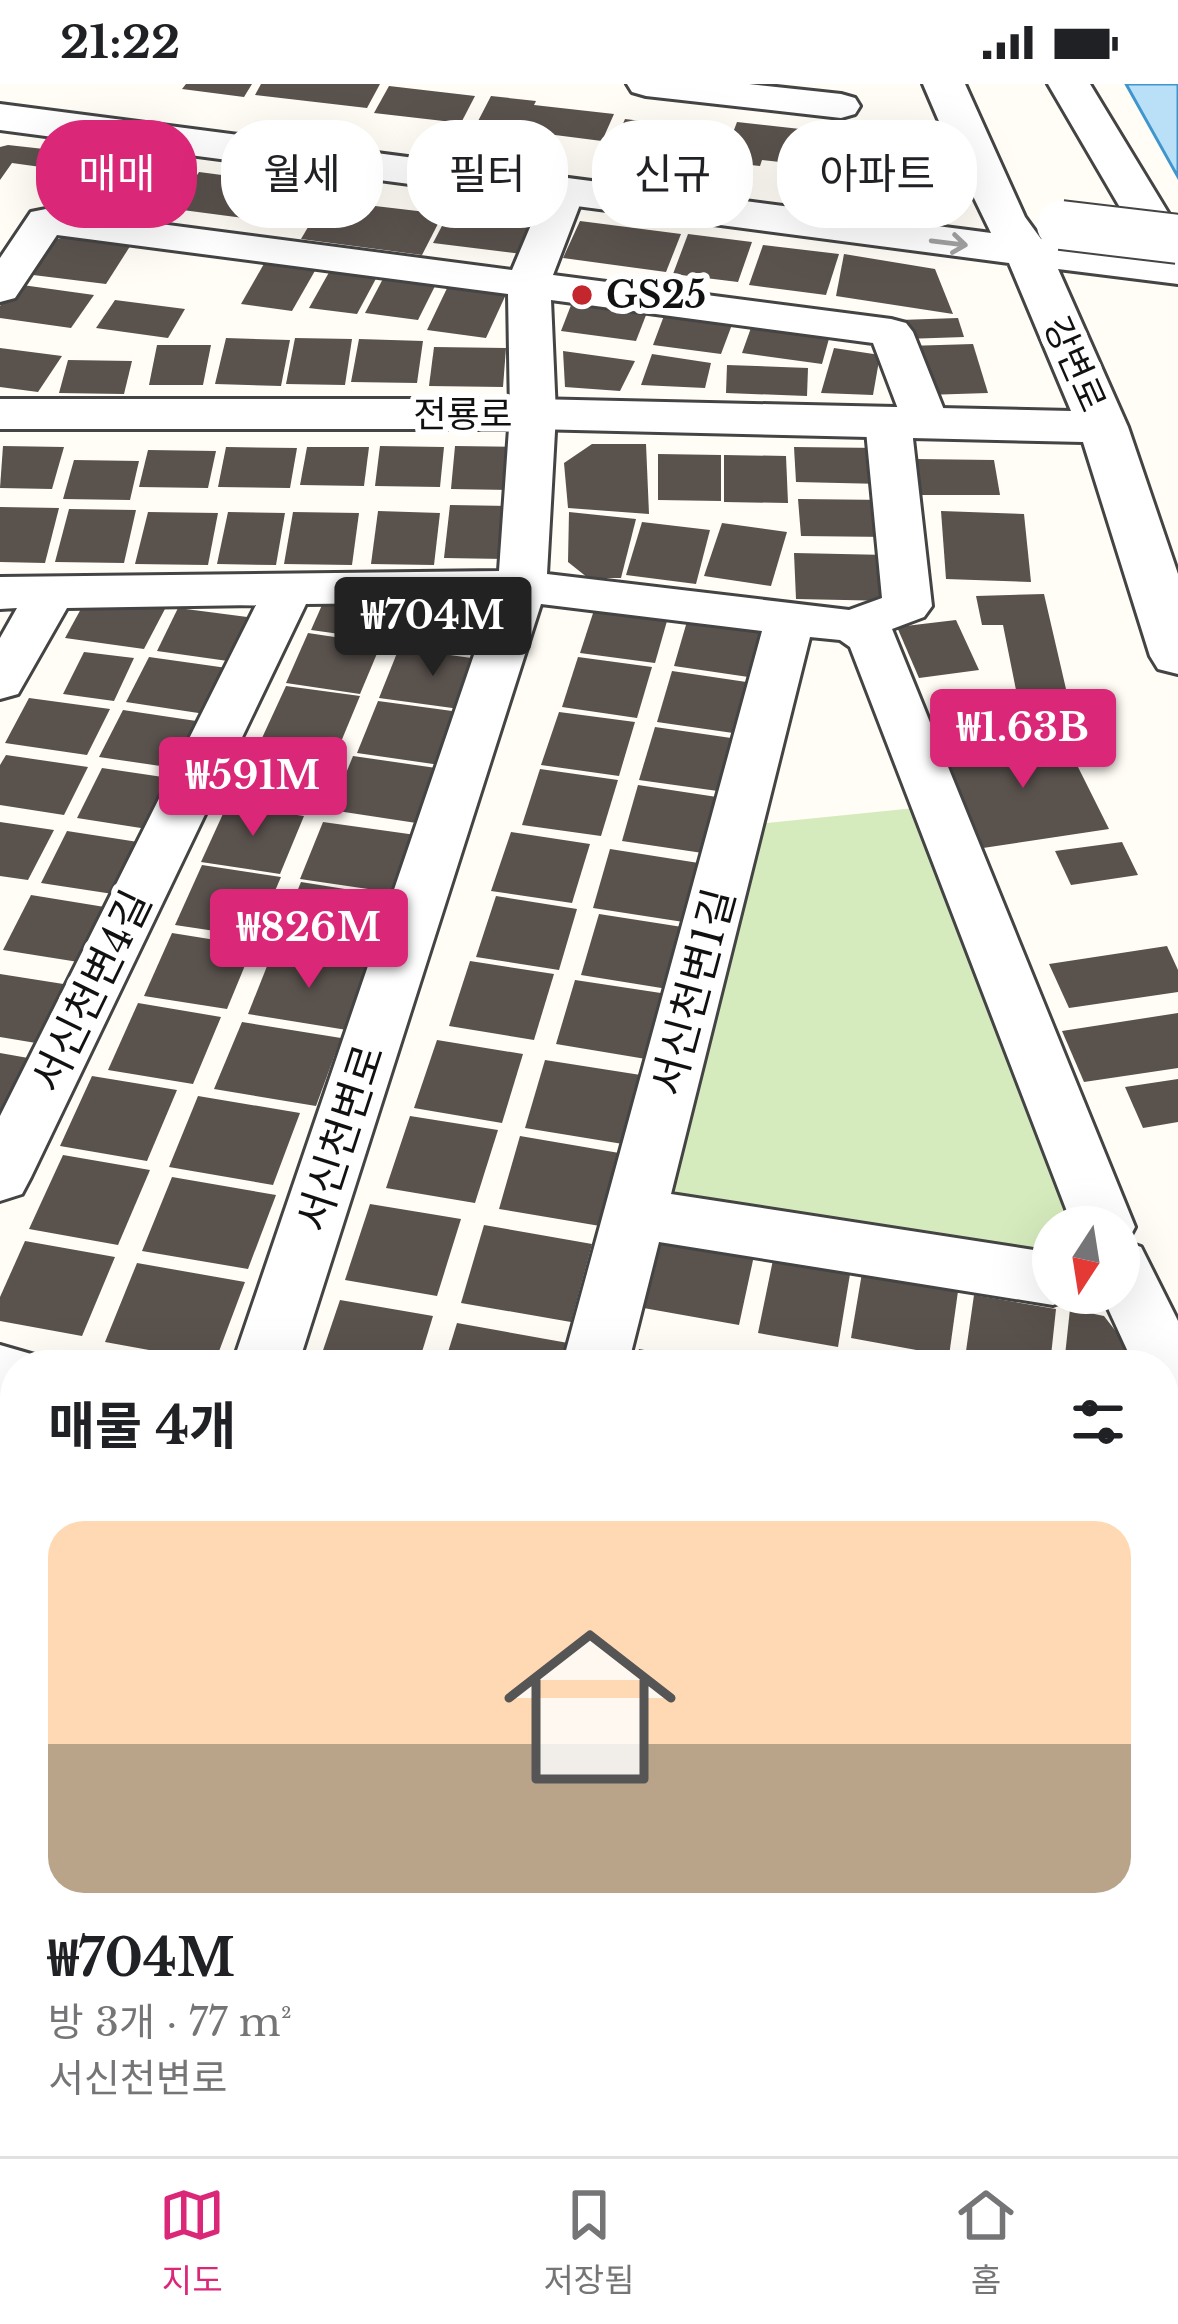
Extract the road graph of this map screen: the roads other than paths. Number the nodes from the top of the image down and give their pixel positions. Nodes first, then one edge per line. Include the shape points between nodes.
1 (646, 84) edge
2 (944, 84) edge
3 (1069, 84) edge
4 (0, 93) edge
5 (841, 106) dead end
6 (0, 117) edge
7 (960, 120) edge
8 (977, 156) edge
9 (407, 173) edge
10 (777, 190) edge
11 (568, 194) edge
12 (977, 223) edge
13 (550, 228) edge
14 (1042, 238) junction
15 (1178, 239) edge
16 (1178, 268) edge
17 (529, 281) junction
18 (0, 289) edge
19 (0, 414) edge
20 (533, 414) junction
21 (906, 420) junction
22 (1103, 427) junction
23 (522, 586) junction
24 (288, 590) junction
25 (51, 592) junction
26 (0, 593) edge
27 (790, 619) junction
28 (854, 626) junction
29 (1178, 656) edge
30 (0, 682) edge
31 (0, 1177) edge
32 (1096, 1206) edge
33 (635, 1213) junction
34 (1032, 1276) edge
35 (1139, 1314) edge
36 (270, 1350) edge
37 (600, 1350) edge
38 (1158, 1350) edge

1 - 5 street
2 - 7 street, 강변로
3 - 16 street
4 - 10 street
6 - 9 street
8 - 14 street, 강변로
11 -> 14 street
12 - 14 street
13 - 17 street, 서신천변로
14 - 15 street, bridge
14 - 16 street
14 - 22 street, 강변로
17 - 18 street via 46,220
17 - 20 street, 서신천변로
17 - 21 street via 891,332
19 - 20 street, 전룡로
20 - 21 street, 전룡로
20 - 23 street, 서신천변로
21 - 22 street, 전룡로
21 - 28 street via 907,606
22 - 29 street, 강변로
23 - 24 street
23 - 27 street
23 - 36 street, 서신천변로
24 - 25 street
24 - 31 street, 서신천변4길
25 - 26 street
25 - 30 street
27 - 28 street
27 - 33 street, 서신천변1길
28 - 32 street via 872,638
33 - 34 street
33 - 37 street, 서신천변1길
35 - 38 street

